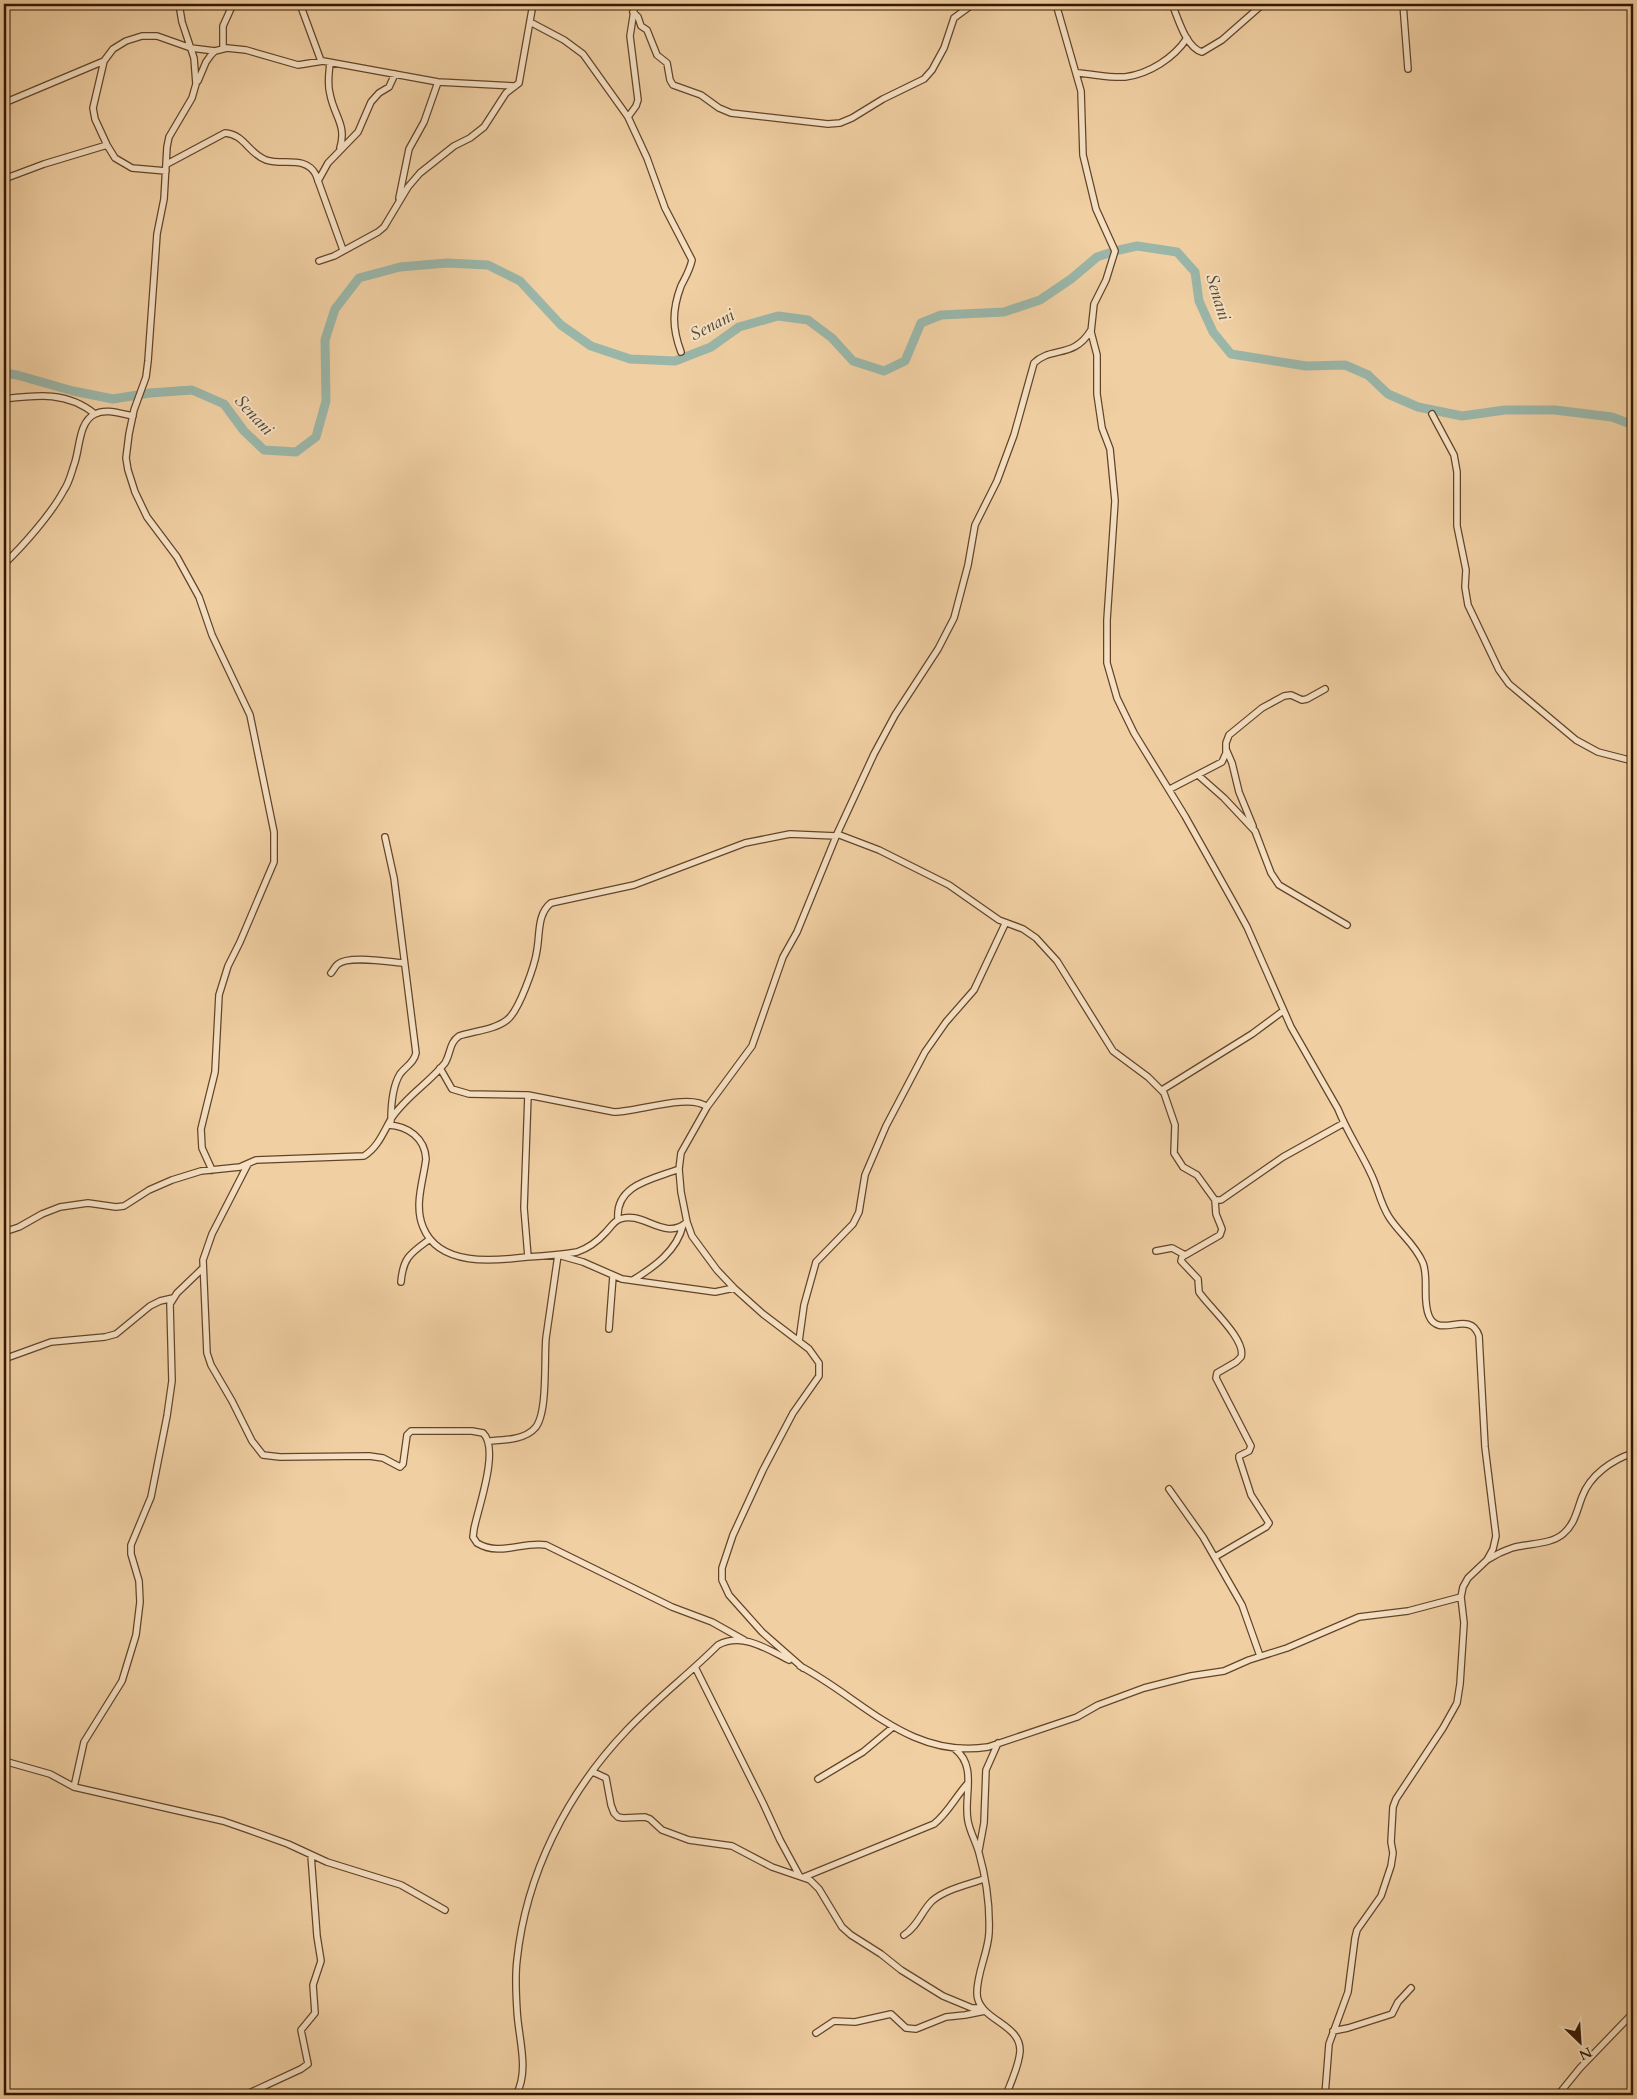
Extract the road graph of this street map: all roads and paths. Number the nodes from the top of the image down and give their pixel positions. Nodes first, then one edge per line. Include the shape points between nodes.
1 (178, 4) edge
2 (233, 4) edge
3 (300, 4) edge
4 (533, 4) edge
5 (635, 4) edge
6 (974, 4) edge
7 (1056, 4) edge
8 (1172, 4) edge
9 (1263, 4) edge
10 (1403, 4) edge
11 (633, 12) junction
12 (530, 22) junction
13 (1187, 38) junction
14 (191, 48) junction
15 (223, 49) junction
16 (215, 51) junction
17 (104, 61) junction
18 (321, 61) junction
19 (330, 62) junction
20 (1408, 69) dead end
21 (1078, 73) junction
22 (395, 74) junction
23 (438, 82) junction
24 (196, 84) junction
25 (515, 86) junction
26 (4, 103) edge
27 (628, 117) junction
28 (107, 145) junction
29 (339, 150) junction
30 (167, 164) junction
31 (166, 171) junction
32 (4, 179) edge
33 (318, 181) junction
34 (398, 202) junction
35 (343, 250) junction
36 (319, 261) dead end
37 (1092, 330) junction
38 (682, 352) dead end
39 (4, 399) edge
40 (95, 414) junction
41 (1432, 414) dead end
42 (132, 416) junction
43 (4, 564) edge
44 (1325, 689) dead end
45 (1226, 749) junction
46 (1633, 761) edge
47 (1198, 775) junction
48 (1170, 789) junction
49 (1255, 831) junction
50 (836, 835) junction
51 (385, 837) dead end
52 (1005, 924) junction
53 (1347, 925) dead end
54 (404, 963) junction
55 (330, 973) dead end
56 (1283, 1011) junction
57 (440, 1068) junction
58 (1162, 1090) junction
59 (528, 1095) junction
60 (707, 1107) junction
61 (390, 1123) junction
62 (1344, 1123) junction
63 (248, 1164) junction
64 (679, 1169) junction
65 (212, 1170) junction
66 (1215, 1200) junction
67 (618, 1219) junction
68 (685, 1224) junction
69 (4, 1232) edge
70 (430, 1240) junction
71 (1156, 1251) dead end
72 (558, 1255) junction
73 (1185, 1256) junction
74 (528, 1257) junction
75 (202, 1269) junction
76 (613, 1276) junction
77 (633, 1280) junction
78 (401, 1282) dead end
79 (734, 1288) junction
80 (173, 1298) junction
81 (609, 1329) dead end
82 (799, 1341) junction
83 (4, 1359) edge
84 (488, 1442) junction
85 (1633, 1453) edge
86 (1169, 1489) dead end
87 (1215, 1557) junction
88 (1487, 1560) junction
89 (1461, 1597) junction
90 (744, 1640) junction
91 (1260, 1656) junction
92 (696, 1667) junction
93 (803, 1668) junction
94 (893, 1727) junction
95 (998, 1743) junction
96 (955, 1750) junction
97 (4, 1760) edge
98 (593, 1772) junction
99 (818, 1779) dead end
100 (968, 1783) junction
101 (74, 1787) junction
102 (979, 1851) junction
103 (311, 1855) junction
104 (802, 1876) junction
105 (984, 1879) junction
106 (445, 1910) dead end
107 (904, 1934) dead end
108 (1411, 1988) dead end
109 (984, 2009) junction
110 (1633, 2013) edge
111 (1333, 2030) junction
112 (816, 2034) dead end
113 (245, 2095) edge
114 (516, 2095) edge
115 (1006, 2095) edge
116 (1325, 2095) edge
117 (1558, 2095) edge

1 - 14 street
2 - 15 street via 223,26
3 - 18 street
4 - 12 street
5 - 11 street
6 - 11 street via 954,18 944,48 924,79 852,118 828,124 731,113 701,95 673,84 668,63 657,55 646,30
7 - 21 street
8 - 13 street
9 - 13 street via 1233,32 1206,51 1198,51
10 - 20 street
11 - 27 street via 630,36 638,100
12 - 25 street via 521,77
12 - 27 street via 583,54
13 - 21 street via 1166,60 1134,75
14 - 16 street
14 - 17 street via 156,36 142,36 113,49
14 - 24 street
15 - 16 street
15 - 18 street via 246,50 298,65
16 - 24 street
17 - 26 street
17 - 28 street via 94,108
18 - 19 street
19 - 22 street
19 - 29 street via 330,95 343,129
21 - 37 street via 1082,91 1083,155 1096,208 1115,251 1094,304
22 - 23 street
22 - 29 street via 389,87 370,102 358,132
23 - 25 street
23 - 34 street via 424,122 409,149
24 - 30 street via 192,98 169,137
25 - 34 street via 506,93 484,127 420,173
27 - 38 street via 665,208 692,260 673,319
28 - 31 street via 115,158 132,168
28 - 32 street
29 - 33 street
30 - 31 street
30 - 33 street via 215,137 232,133 239,136 258,157 311,167
31 - 42 street via 157,234 146,377
33 - 35 street
34 - 35 street via 384,227
35 - 36 street
37 - 48 street via 1097,355 1097,394 1102,428 1110,449 1114,501 1107,663 1117,698 1134,733
37 - 50 street via 1078,346 1034,363 1014,435 974,525 968,566 954,618 895,715
39 - 40 street via 59,396 85,406
40 - 42 street via 110,411
40 - 43 street via 83,429 78,455 65,488
41 - 46 street via 1454,456 1457,526 1466,570 1468,605 1499,670 1509,684 1576,740 1598,752
42 - 65 street via 126,458 135,492 147,517 177,558 199,597 212,635 250,715 274,832 274,862 219,994 215,1072 201,1129 202,1148
44 - 45 street via 1307,700 1284,696 1262,708 1234,729
45 - 47 street via 1222,762
45 - 49 street
47 - 48 street
47 - 49 street
48 - 56 street via 1247,927
49 - 53 street via 1279,885
50 - 52 street via 879,850 949,885
50 - 57 street via 790,834 745,843 634,885 552,903 542,916 537,951 513,1015 498,1025 459,1036
50 - 60 street via 797,932 783,957 752,1046
51 - 54 street via 394,878
52 - 58 street via 1023,929 1045,947 1068,977 1113,1051
52 - 82 street via 974,990 925,1052 886,1126 866,1174 859,1212 853,1224 816,1262 804,1305
54 - 55 street via 344,961
54 - 61 street via 416,1053 394,1089
56 - 58 street
56 - 62 street
57 - 59 street via 452,1089 458,1092
57 - 61 street via 403,1104
58 - 66 street via 1175,1125 1174,1153 1183,1167 1197,1175
59 - 60 street via 614,1112 695,1102
59 - 74 street via 524,1208
60 - 64 street via 681,1153
61 - 63 street via 372,1150 364,1156 266,1158
61 - 70 street via 410,1130 426,1152 419,1202
62 - 66 street via 1283,1157 1221,1200
62 - 88 street via 1372,1176 1389,1218 1407,1237 1423,1264 1428,1314 1433,1322 1438,1326 1471,1324 1477,1328 1485,1447 1496,1536
63 - 65 street
63 - 75 street via 212,1234
64 - 67 street via 642,1181 630,1189 618,1208
64 - 68 street
65 - 69 street via 190,1174 159,1186 124,1206 88,1203 60,1207
66 - 73 street via 1222,1229 1220,1235
67 - 68 street via 627,1217 667,1230
67 - 72 street via 587,1249
68 - 77 street via 664,1257
68 - 79 street via 702,1251
70 - 74 street via 448,1252 469,1259 494,1261
70 - 78 street via 404,1263
71 - 73 street via 1172,1248
72 - 74 street
72 - 76 street
72 - 84 street via 546,1339 540,1419 532,1431 524,1435
73 - 87 street via 1181,1261 1198,1279 1199,1292 1225,1323 1241,1349 1241,1357 1217,1373 1216,1378 1251,1446 1239,1458 1252,1495 1269,1523
75 - 80 street
75 - 84 street via 207,1353 252,1441 263,1455 369,1456 383,1458 400,1467 410,1431 472,1431 483,1433
76 - 77 street
76 - 81 street
77 - 79 street via 714,1292
79 - 82 street
80 - 83 street via 150,1306 116,1334 51,1342
80 - 101 street via 168,1416 150,1497 131,1545 139,1581 136,1635 122,1681 84,1742
82 - 93 street via 815,1355 819,1376 793,1413 763,1470 733,1535 722,1568 722,1580 729,1594 762,1632
84 - 90 street via 488,1472 474,1530 477,1543 497,1550 546,1545
85 - 88 street via 1595,1475 1582,1496 1574,1520 1564,1533 1556,1538 1512,1548
86 - 87 street
87 - 91 street via 1242,1605
88 - 89 street via 1468,1578
89 - 91 street via 1408,1611 1359,1617
89 - 111 street via 1464,1623 1457,1703 1393,1807 1391,1866 1381,1896 1357,1930 1348,1992
90 - 92 street via 723,1642
90 - 93 street
91 - 95 street via 1224,1672 1191,1676 1144,1688 1077,1717
92 - 98 street via 626,1732
92 - 104 street via 780,1840
93 - 94 street
94 - 96 street via 918,1740
94 - 99 street via 863,1752
95 - 96 street
95 - 102 street via 986,1770 984,1823
96 - 100 street via 964,1760
97 - 101 street via 50,1774
98 - 104 street via 606,1778 611,1806 618,1817 645,1817 667,1832 697,1842 732,1846 772,1867
98 - 114 street via 548,1844 532,1887 516,1962 516,2009 523,2070
100 - 102 street via 968,1820
100 - 104 street via 934,1824
101 - 103 street via 223,1822
102 - 105 street
103 - 106 street via 401,1885
103 - 113 street via 316,1936 321,1961 313,1985 315,2013 301,2030 308,2064
104 - 109 street via 819,1889 842,1927 851,1935 943,1996
105 - 107 street via 937,1898 916,1925
105 - 109 street via 989,1928 977,1998
108 - 111 street via 1392,2014
109 - 112 street via 946,2017 916,2029 906,2028 891,2014 855,2022 837,2021
109 - 115 street via 1019,2042 1020,2052
110 - 117 street
111 - 116 street

